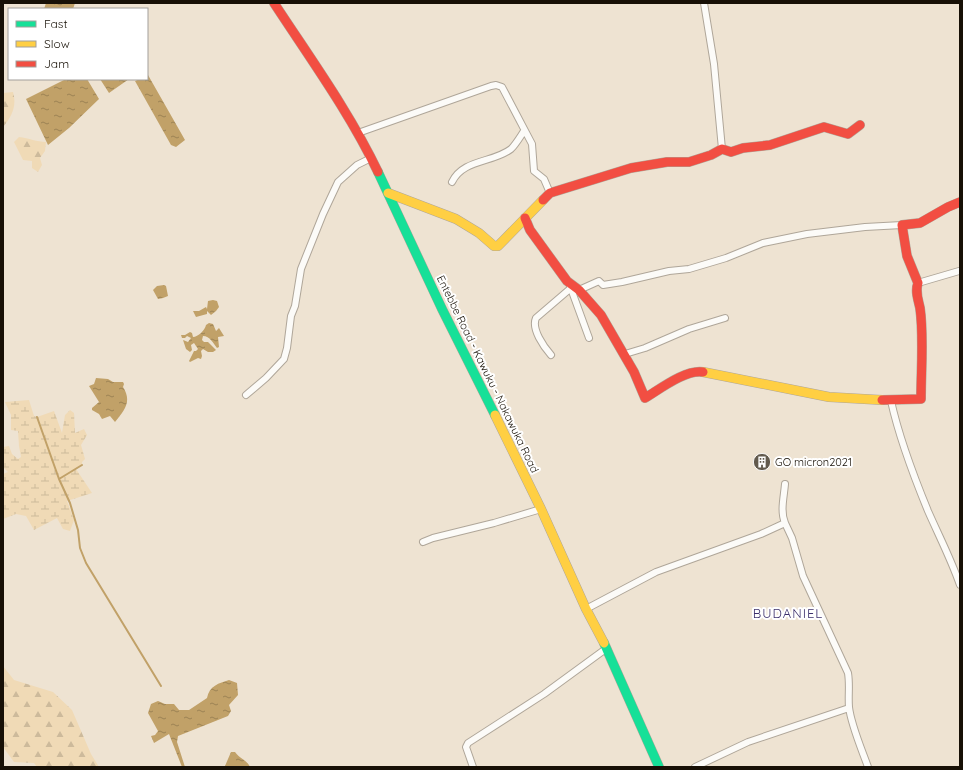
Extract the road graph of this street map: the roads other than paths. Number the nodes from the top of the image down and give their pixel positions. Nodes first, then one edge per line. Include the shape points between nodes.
1 (274, 3) edge
2 (704, 3) edge
3 (860, 125) dead end
4 (524, 131) junction
5 (358, 133) junction
6 (722, 149) junction
7 (371, 158) junction
8 (452, 182) dead end
9 (388, 193) junction
10 (550, 193) junction
11 (960, 202) edge
12 (525, 218) junction
13 (902, 226) junction
14 (959, 271) edge
15 (918, 283) junction
16 (572, 287) junction
17 (725, 318) dead end
18 (589, 338) dead end
19 (624, 354) junction
20 (551, 355) dead end
21 (246, 395) dead end
22 (891, 401) junction
23 (785, 484) dead end
24 (541, 508) junction
25 (785, 523) junction
26 (423, 542) dead end
27 (960, 585) edge
28 (586, 609) junction
29 (607, 648) junction
30 (849, 708) junction
31 (472, 767) edge
32 (659, 767) edge
33 (695, 767) edge
34 (868, 767) edge

1 - 5 street, Entebbe Road - Kawuku - Nakawuka Road
2 - 6 street via 714,64
3 - 6 street via 848,134 824,127 770,145 731,152
4 - 5 street via 502,87 496,85
4 - 8 street via 511,148 465,168 455,175
4 - 10 street via 532,144 534,171 544,179
5 - 7 street, Entebbe Road - Kawuku - Nakawuka Road
6 - 10 street via 689,162 667,162 631,168
7 - 9 street, Entebbe Road - Kawuku - Nakawuka Road
7 - 21 street via 357,165 338,182 301,269 284,359
9 - 12 street via 456,219 494,246 501,244
9 - 24 street, Entebbe Road - Kawuku - Nakawuka Road via 442,309
10 - 12 street
11 - 13 street via 920,223
12 - 16 street via 530,230
13 - 15 street via 907,256
13 - 16 street via 844,228 778,240 689,269 603,285 599,281
14 - 15 street
15 - 22 street via 916,288 920,309 921,399
16 - 18 street via 576,307
16 - 19 street via 601,315
16 - 20 street via 534,321 542,344
17 - 19 street
19 - 22 street via 645,398 686,374 699,372 828,397
22 - 27 street via 896,424 914,474
23 - 25 street via 782,517
24 - 26 street
24 - 28 street, Entebbe Road - Kawuku - Nakawuka Road
25 - 28 street via 656,572
25 - 30 street via 803,576 848,673
28 - 29 street, Entebbe Road - Kawuku - Nakawuka Road
29 - 31 street via 544,694 468,743 466,747
29 - 32 street, Entebbe Road - Kawuku - Nakawuka Road
30 - 33 street via 748,742
30 - 34 street

